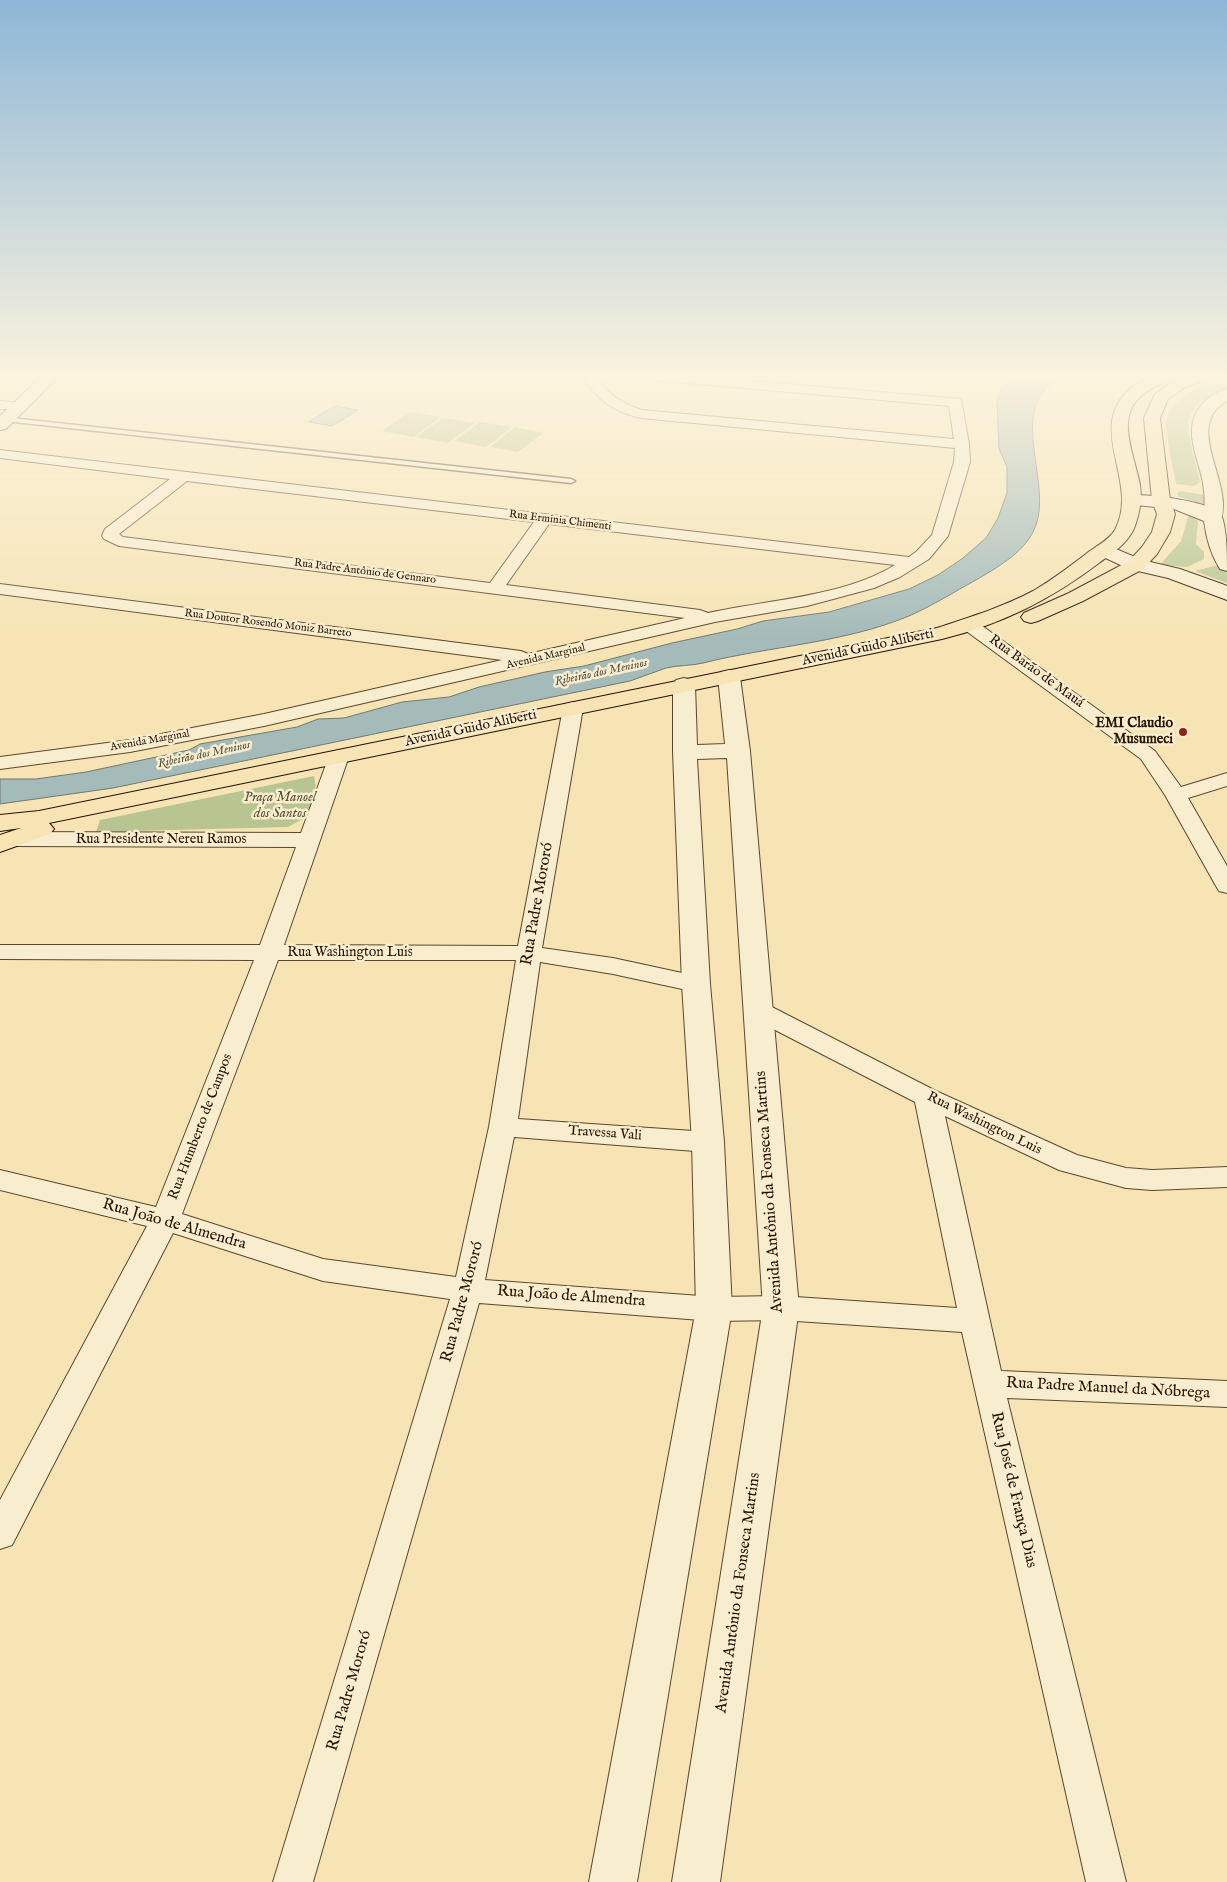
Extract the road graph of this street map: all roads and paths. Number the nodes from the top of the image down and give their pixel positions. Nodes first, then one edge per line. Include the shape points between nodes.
1 (73, 463) edge
2 (409, 463) edge
3 (962, 463) edge
4 (1125, 463) edge
5 (1157, 463) edge
6 (1207, 463) edge
7 (182, 476) junction
8 (571, 481) dead end
9 (1132, 500) junction
10 (1161, 500) junction
11 (1213, 518) junction
12 (544, 519) junction
13 (1104, 550) junction
14 (911, 562) junction
15 (1213, 564) edge
16 (1136, 565) junction
17 (1172, 573) junction
18 (0, 589) edge
19 (494, 589) junction
20 (1227, 594) edge
21 (714, 617) junction
22 (976, 629) junction
23 (536, 659) junction
24 (729, 677) junction
25 (684, 685) junction
26 (573, 708) junction
27 (685, 752) junction
28 (738, 752) junction
29 (339, 756) junction
30 (0, 763) edge
31 (1227, 779) edge
32 (1176, 795) junction
33 (5, 836) edge
34 (308, 840) junction
35 (1227, 886) edge
36 (0, 952) edge
37 (269, 952) junction
38 (529, 953) junction
39 (696, 984) junction
40 (757, 1010) junction
41 (927, 1097) junction
42 (503, 1127) junction
43 (708, 1142) junction
44 (1227, 1177) edge
45 (0, 1180) edge
46 (165, 1220) junction
47 (468, 1290) junction
48 (714, 1308) junction
49 (781, 1308) junction
50 (975, 1322) junction
51 (988, 1384) junction
52 (1227, 1394) edge
53 (0, 1534) edge
54 (293, 1882) edge
55 (613, 1882) edge
56 (696, 1882) edge
57 (1106, 1882) edge

1 - 7 street, Rua Erminia Chimenti
2 - 8 lane
3 - 14 street, Avenida Marginal via 940,536 923,555
4 - 9 main road, Avenida Guido Aliberti
5 - 10 main road, Avenida Guido Aliberti
6 - 11 street via 1214,498
7 - 12 street, Rua Erminia Chimenti
7 - 19 street, Rua Padre Antônio de Gennaro via 110,536 119,541
9 - 10 street
9 - 13 main road, Avenida Guido Aliberti via 1125,530
10 - 11 street via 1196,509
10 - 16 main road, Avenida Guido Aliberti via 1166,514 1162,532
11 - 15 street via 1216,537 1211,546
12 - 14 street, Rua Erminia Chimenti
12 - 19 street
13 - 16 street
13 - 22 main road, Avenida Guido Aliberti via 1059,583
14 - 21 street, Avenida Marginal via 868,584 840,593
15 - 17 street
16 - 17 street
16 - 22 main road, Avenida Guido Aliberti via 1023,621
17 - 20 street
18 - 23 street, Rua Doutor Rosendo Moniz Barreto
19 - 21 street, Rua Padre Antônio de Gennaro
21 - 23 street, Avenida Marginal
22 - 24 main road, Avenida Guido Aliberti via 942,633
22 - 32 street, Rua Barão de Mauá via 1139,748 1155,764
23 - 30 street, Avenida Marginal via 187,735
24 - 25 main road, Avenida Guido Aliberti
24 - 28 street, Avenida Antônio da Fonseca Martins
25 - 26 main road, Avenida Guido Aliberti
25 - 27 street
26 - 29 main road, Avenida Guido Aliberti
26 - 38 street, Rua Padre Mororó
27 - 28 street
27 - 39 street
28 - 40 street, Avenida Antônio da Fonseca Martins
29 - 33 main road, Avenida Guido Aliberti via 107,804
29 - 34 street, Rua Humberto de Campos
31 - 32 street
32 - 35 street, Rua Barão de Mauá
33 - 34 street, Rua Presidente Nereu Ramos
34 - 37 street, Rua Humberto de Campos
36 - 37 street, Rua Washington Luis
37 - 38 street, Rua Washington Luis
37 - 46 street, Rua Humberto de Campos
38 - 39 street, Rua Washington Luis via 613,966
38 - 42 street, Rua Padre Mororó
39 - 43 street
40 - 41 street, Rua Washington Luis
40 - 49 street, Avenida Antônio da Fonseca Martins
41 - 44 street, Rua Washington Luis via 1069,1163 1126,1178
41 - 50 street, Rua José de França Dias
42 - 43 street, Travessa Vali
42 - 47 street, Rua Padre Mororó
43 - 48 street
45 - 46 street, Rua João de Almendra
46 - 47 street, Rua João de Almendra via 323,1270
46 - 53 street, Rua Humberto de Campos
47 - 48 street, Rua João de Almendra
47 - 54 street, Rua Padre Mororó
48 - 49 street, Rua João de Almendra
48 - 55 street
49 - 50 street, Rua João de Almendra
49 - 56 street, Avenida Antônio da Fonseca Martins
50 - 51 street, Rua José de França Dias
51 - 52 street, Rua Padre Manuel da Nóbrega
51 - 57 street, Rua José de França Dias

